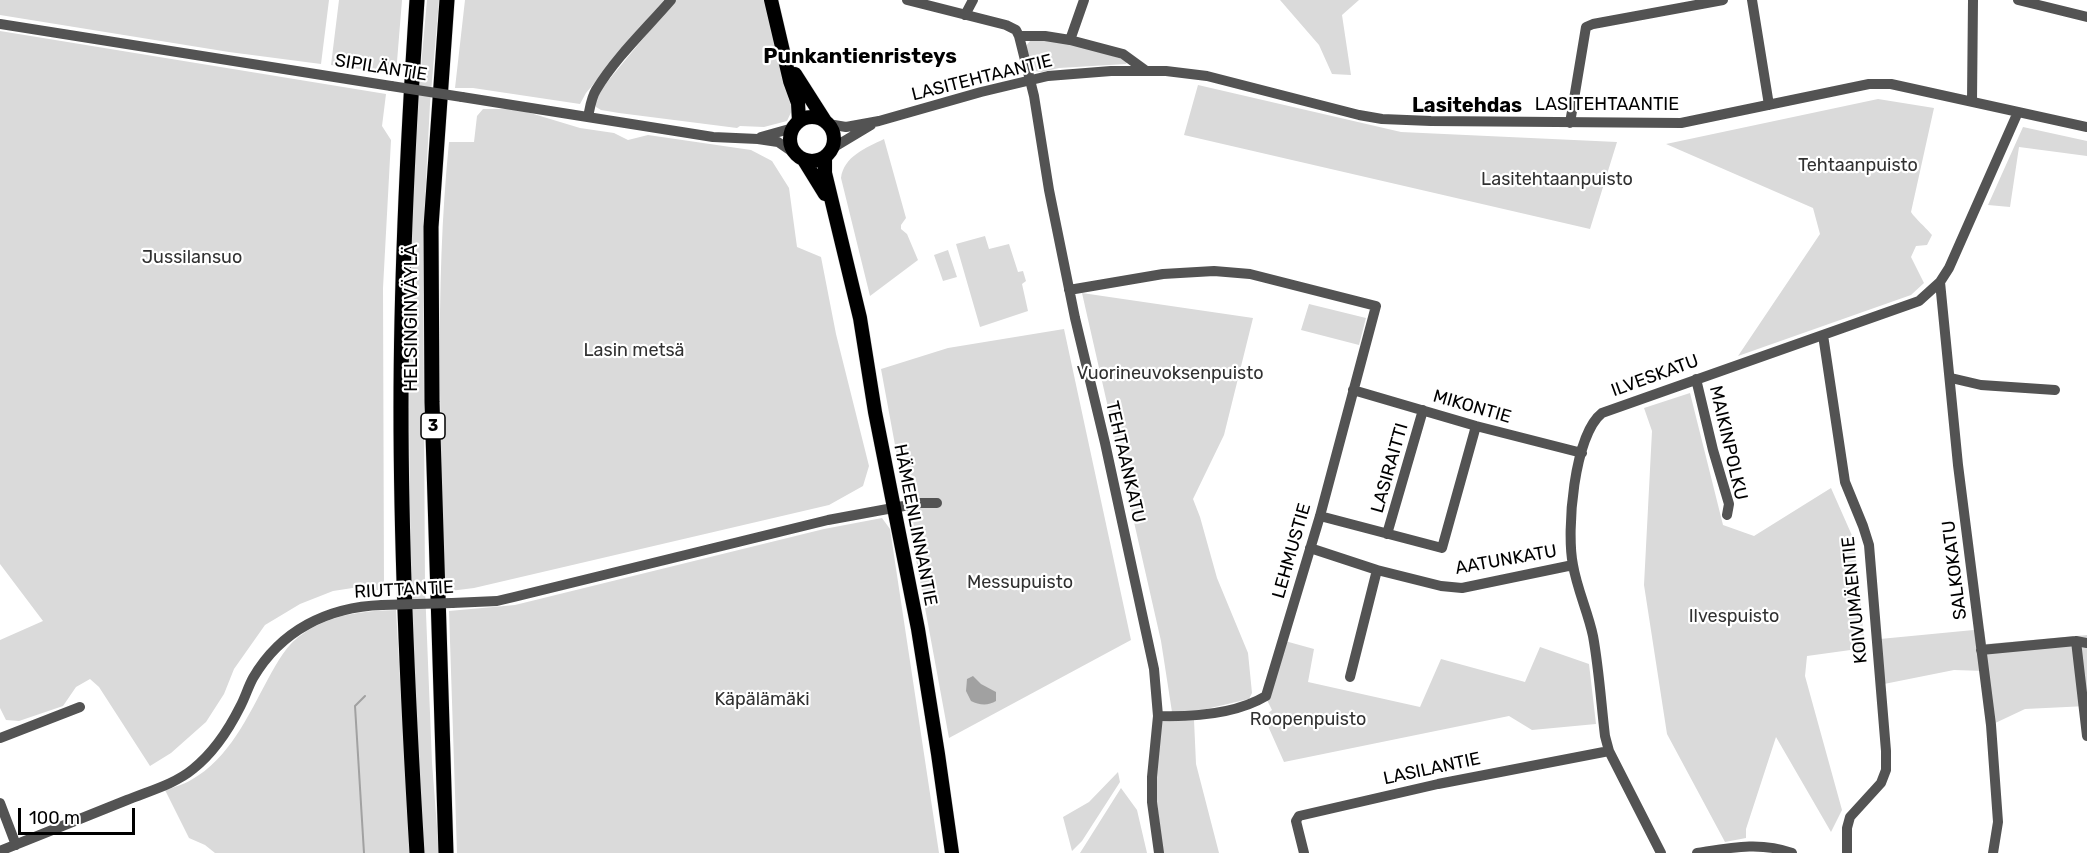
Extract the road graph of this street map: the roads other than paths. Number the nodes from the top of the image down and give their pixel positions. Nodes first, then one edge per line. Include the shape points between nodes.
1 (417, 0) edge
2 (447, 0) edge
3 (671, 0) edge
4 (771, 0) edge
5 (906, 0) edge
6 (973, 0) edge
7 (1084, 0) edge
8 (1723, 0) edge
9 (1752, 0) edge
10 (1973, 0) edge
11 (2018, 0) edge
12 (964, 15) junction
13 (2087, 16) edge
14 (0, 24) edge
15 (1019, 36) junction
16 (1070, 40) junction
17 (786, 57) junction
18 (1146, 70) junction
19 (1029, 80) junction
20 (1972, 101) junction
21 (1768, 105) junction
22 (2018, 112) junction
23 (588, 117) junction
24 (879, 121) junction
25 (826, 123) junction
26 (1569, 123) junction
27 (796, 124) junction
28 (2087, 127) edge
29 (758, 138) junction
30 (828, 153) junction
31 (799, 156) junction
32 (832, 206) junction
33 (1940, 282) junction
34 (1069, 290) junction
35 (1823, 336) junction
36 (1951, 378) junction
37 (1696, 379) junction
38 (1353, 390) junction
39 (2055, 390) dead end
40 (1423, 410) junction
41 (1476, 426) junction
42 (1582, 453) junction
43 (937, 503) dead end
44 (893, 507) junction
45 (1727, 514) dead end
46 (1320, 516) junction
47 (1388, 534) junction
48 (1310, 548) junction
49 (1573, 565) junction
50 (1377, 570) junction
51 (2082, 642) edge
52 (1981, 650) junction
53 (1350, 677) dead end
54 (80, 707) dead end
55 (1158, 716) junction
56 (2087, 736) edge
57 (0, 738) edge
58 (1610, 751) junction
59 (0, 803) edge
60 (16, 845) junction
61 (0, 851) edge
62 (417, 853) edge
63 (446, 853) edge
64 (952, 853) edge
65 (1159, 853) edge
66 (1304, 853) edge
67 (1661, 853) edge
68 (1697, 853) edge
69 (1792, 853) edge
70 (1847, 853) edge
71 (1993, 853) edge

1 - 62 highway, HELSINGINVÄYLÄ / 3 via 407,152 401,408
2 - 63 highway, HELSINGINVÄYLÄ / 3 via 431,227 432,402
3 - 23 street via 596,90
4 - 17 main road
5 - 12 street
6 - 12 street
7 - 16 street
8 - 26 street via 1586,27
9 - 21 street
10 - 20 street
11 - 13 street
12 - 15 street via 1006,25
14 - 23 street, SIPILÄNTIE, bridge
15 - 16 street
15 - 19 street, TEHTAANKATU
16 - 18 street via 1123,54
17 - 25 main road
17 - 27 main road via 798,103
18 - 19 street, LASITEHTAANTIE
18 - 26 street, LASITEHTAANTIE via 1208,76 1382,119
19 - 24 street, LASITEHTAANTIE
19 - 34 street, TEHTAANKATU
20 - 21 street, LASITEHTAANTIE via 1891,84 1869,84
20 - 22 street, LASITEHTAANTIE
21 - 26 street, LASITEHTAANTIE via 1681,123
22 - 28 street, LASITEHTAANTIE
22 - 33 street, ILVESKATU
23 - 29 street, SIPILÄNTIE via 713,136
24 - 25 street, LASITEHTAANTIE via 846,127
24 - 30 street, LASITEHTAANTIE
25 - 27 main road via 814,117
25 - 30 main road via 834,136
27 - 29 street, SIPILÄNTIE
27 - 31 main road via 790,141
29 - 31 street, SIPILÄNTIE via 778,142
30 - 31 main road via 813,161
30 - 32 main road, HÄMEENLINNANTIE via 825,173
31 - 32 main road, HÄMEENLINNANTIE
32 - 44 main road, HÄMEENLINNANTIE via 858,309
33 - 35 street, ILVESKATU via 1909,306
33 - 36 street, SALKOKATU
34 - 38 street, LEHMUSTIE via 1136,278 1234,272 1376,306
34 - 55 street, TEHTAANKATU via 1144,620
35 - 37 street, ILVESKATU
35 - 70 street, KOIVUMÄENTIE via 1845,482 1869,545 1886,751 1886,771 1881,783 1850,817
36 - 39 street via 1981,385
36 - 52 street, SALKOKATU
37 - 42 street, ILVESKATU via 1602,413 1592,424
37 - 45 street, MAIKINPOLKU via 1729,504
38 - 40 street, MIKONTIE
38 - 46 street, LEHMUSTIE
40 - 41 street, MIKONTIE
40 - 47 street, LASIRAITTI
41 - 42 street, MIKONTIE
41 - 47 street via 1442,548
42 - 49 street, ILVESKATU via 1571,519
43 - 44 street, RIUTTANTIE
44 - 60 street, RIUTTANTIE, bridge via 497,601 382,606 321,616 296,630 264,660 240,708 193,769 166,784
44 - 64 main road, HÄMEENLINNANTIE via 918,629
46 - 47 street
46 - 48 street, LEHMUSTIE
48 - 50 street, AATUNKATU
48 - 55 street, LEHMUSTIE via 1266,696 1221,710
49 - 50 street, AATUNKATU via 1462,588
49 - 58 street, ILVESKATU via 1593,634
50 - 53 street
51 - 52 street
51 - 56 street
52 - 71 street, SALKOKATU via 1998,822
54 - 57 street
55 - 65 street, TEHTAANKATU via 1152,802
58 - 66 street, LASILANTIE via 1299,816 1296,821
58 - 67 street, ILVESKATU
59 - 60 street
60 - 61 street, RIUTTANTIE
68 - 69 street via 1763,846

